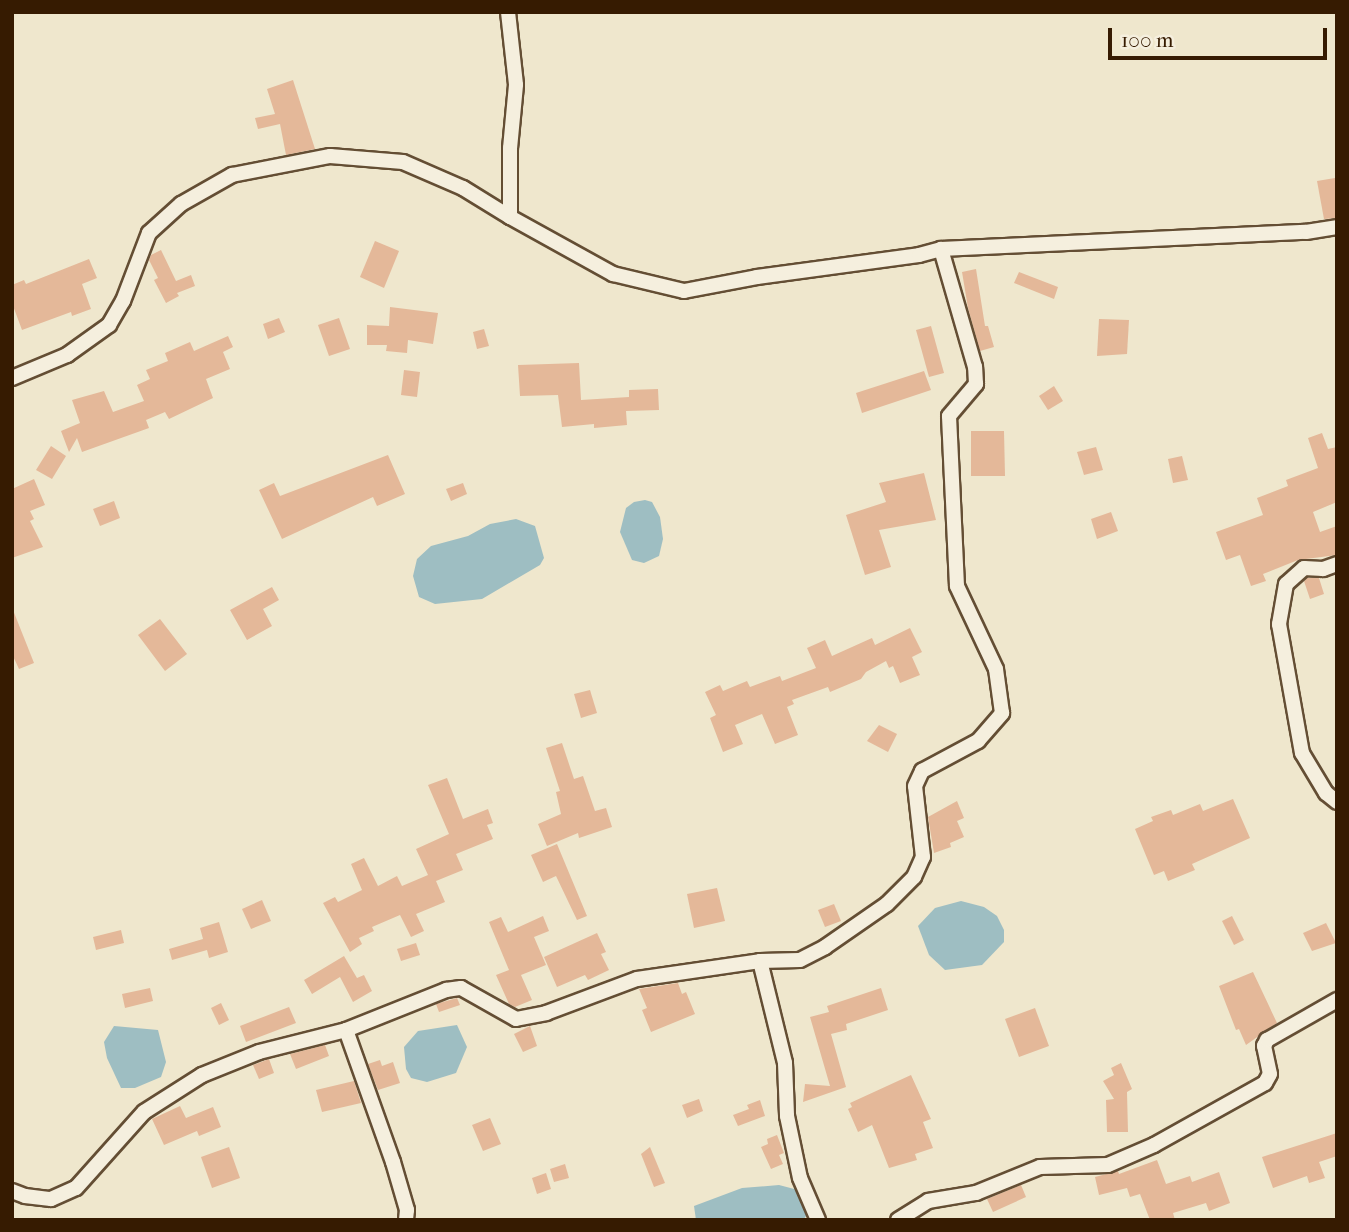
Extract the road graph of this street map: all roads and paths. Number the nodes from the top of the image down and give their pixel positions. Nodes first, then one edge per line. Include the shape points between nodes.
1 (508, 12) edge
2 (510, 217) junction
3 (1337, 227) edge
4 (941, 249) junction
5 (12, 378) edge
6 (1337, 564) edge
7 (1337, 802) edge
8 (760, 961) junction
9 (1337, 1000) edge
10 (346, 1030) junction
11 (12, 1191) edge
12 (406, 1220) edge
13 (818, 1220) edge
14 (898, 1220) edge

1 - 2 street via 516,85
2 - 4 street via 613,274 684,291
2 - 5 street via 463,188 403,162 330,156 232,175 181,204 149,233 123,301 108,325 67,355
3 - 4 street
4 - 8 street via 976,384 949,416 957,586 996,669 1002,713 978,741 922,771 915,786 923,857 914,877 887,904 825,947 800,960
6 - 7 street via 1304,568 1286,584 1279,624 1303,753 1325,793
8 - 10 street via 637,979 546,1013 516,1019 461,988 446,990
8 - 13 street via 785,1063 787,1116 800,1178
9 - 14 street via 1267,1040 1264,1046 1270,1074 1265,1083 1154,1145 1108,1165 1040,1167 976,1193 928,1201
10 - 11 street via 259,1052 202,1075 144,1112 76,1188 51,1199
10 - 12 street via 393,1162

